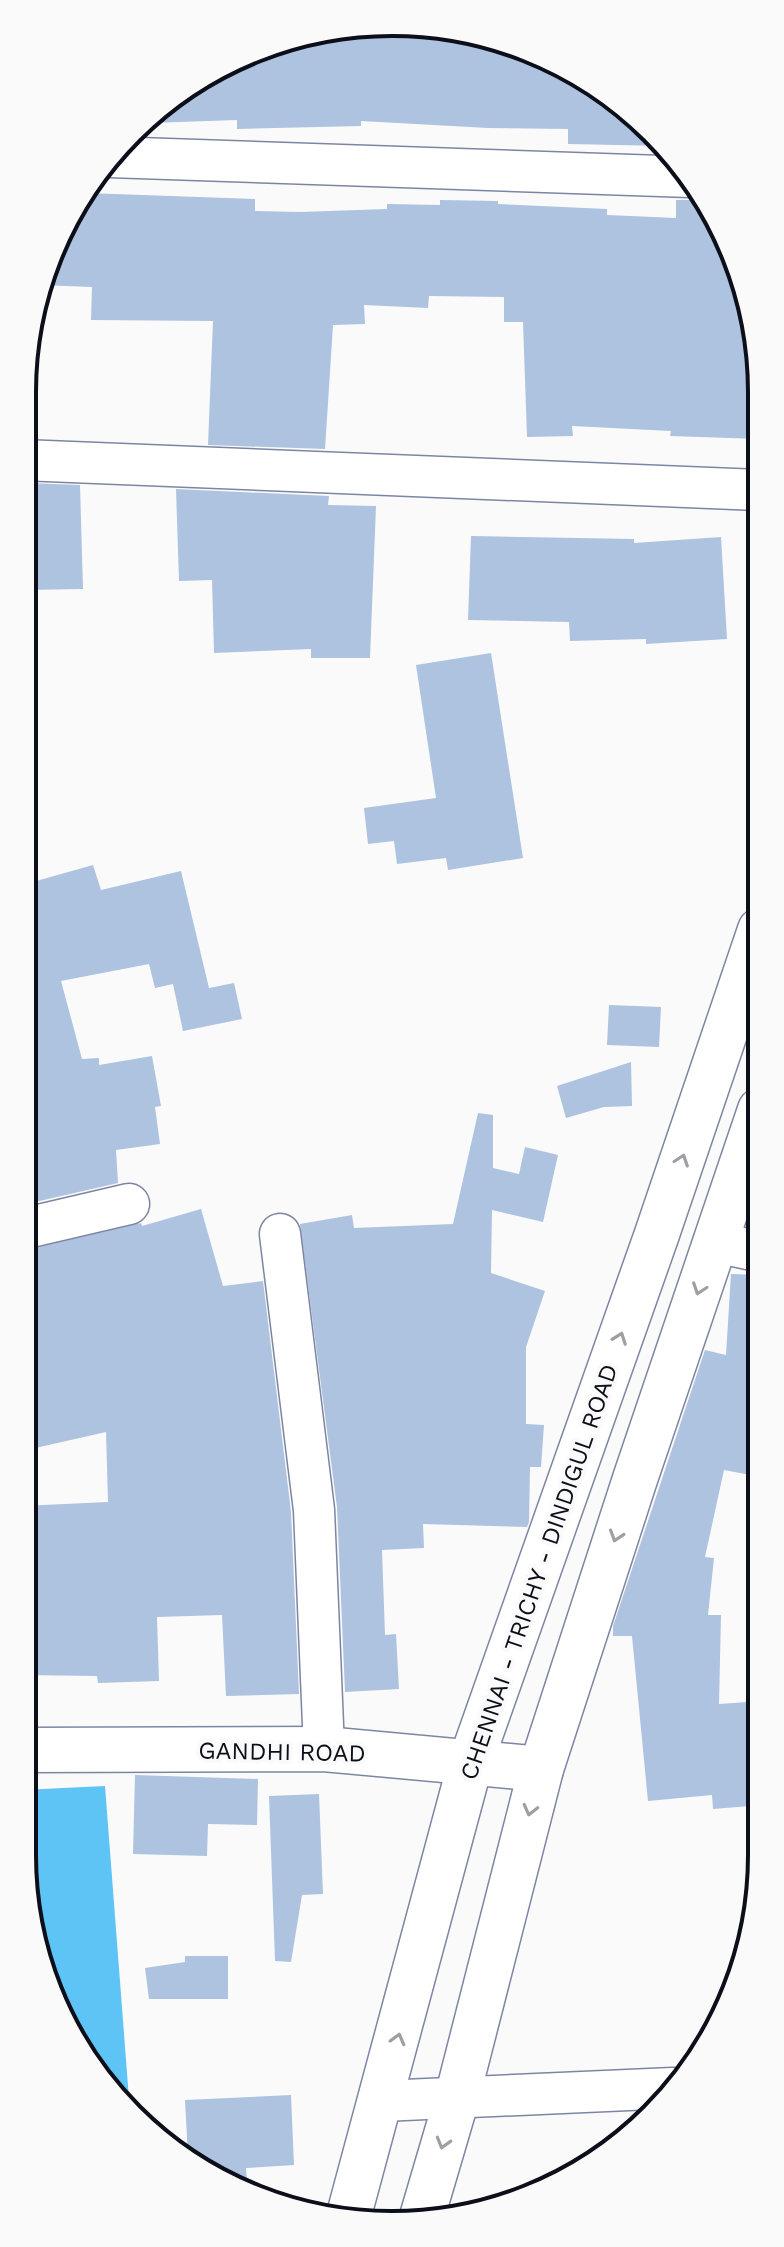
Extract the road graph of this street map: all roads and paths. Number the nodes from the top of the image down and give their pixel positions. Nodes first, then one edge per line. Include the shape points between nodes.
1 (124, 158) edge
2 (675, 176) edge
3 (36, 461) edge
4 (748, 490) edge
5 (748, 965) edge
6 (748, 1146) edge
7 (129, 1204) dead end
8 (36, 1226) edge
9 (280, 1234) dead end
10 (716, 1242) junction
11 (748, 1249) edge
12 (324, 1749) junction
13 (36, 1750) edge
14 (471, 1761) junction
15 (541, 1769) junction
16 (661, 2089) edge
17 (457, 2098) junction
18 (382, 2101) junction
19 (351, 2208) edge
20 (424, 2209) edge

1 - 2 street
3 - 4 street
14 -> 5 main road, CHENNAI - TRICHY - DINDIGUL ROAD
6 - 10 main road
7 - 8 street
9 - 12 street via 314,1510
10 - 11 street
10 -> 15 main road
12 - 13 main road, GANDHI ROAD
12 - 14 main road, GANDHI ROAD
14 - 15 main road, GANDHI ROAD
18 -> 14 main road, CHENNAI - TRICHY - DINDIGUL ROAD
15 -> 17 main road
16 - 17 street
17 - 18 street
17 -> 20 main road
18 - 19 main road, CHENNAI - TRICHY - DINDIGUL ROAD

